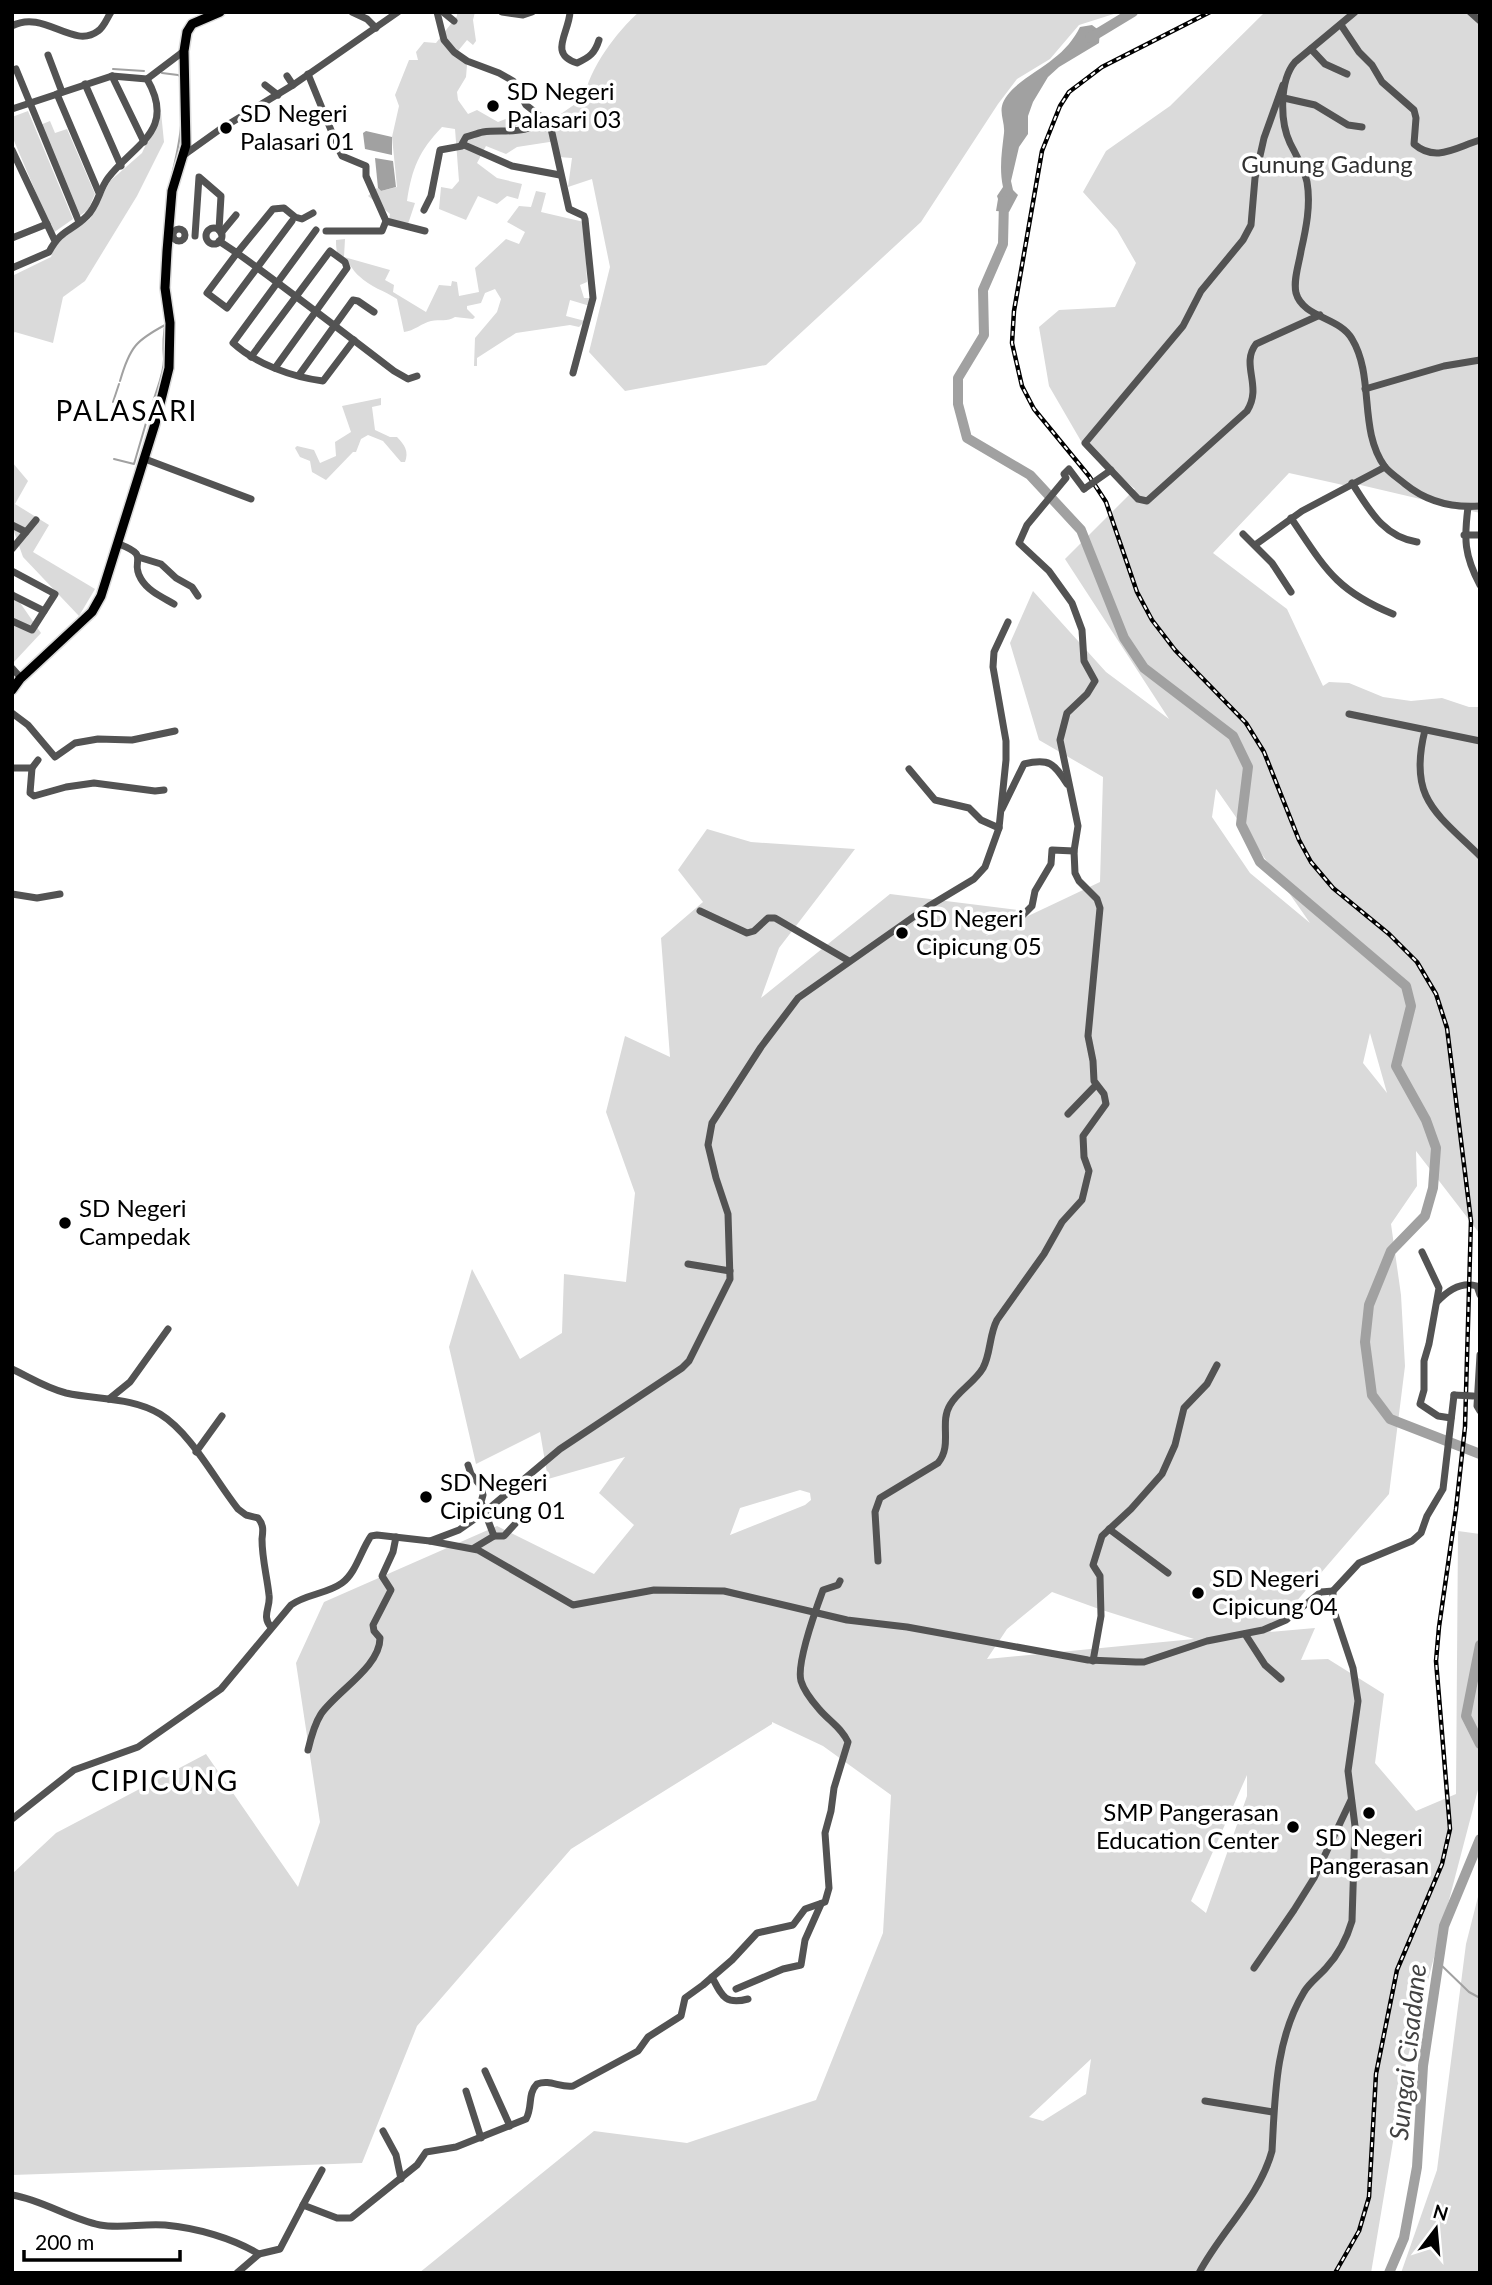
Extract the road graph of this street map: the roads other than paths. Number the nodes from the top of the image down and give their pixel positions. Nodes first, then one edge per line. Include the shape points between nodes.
1 (111, 12) edge
2 (220, 12) edge
3 (352, 12) edge
4 (398, 12) edge
5 (437, 12) edge
6 (443, 12) edge
7 (502, 12) edge
8 (532, 12) edge
9 (570, 12) edge
10 (1355, 12) edge
11 (1470, 12) edge
12 (454, 21) dead end
13 (1480, 21) edge
14 (1341, 25) junction
15 (12, 26) edge
16 (376, 28) junction
17 (599, 40) dead end
18 (1311, 49) junction
19 (184, 51) junction
20 (48, 55) dead end
21 (16, 69) dead end
22 (309, 74) junction
23 (1347, 74) dead end
24 (112, 76) junction
25 (287, 76) dead end
26 (147, 79) junction
27 (85, 84) junction
28 (265, 85) dead end
29 (293, 85) junction
30 (1283, 85) junction
31 (60, 93) junction
32 (278, 95) junction
33 (1284, 98) junction
34 (28, 104) junction
35 (12, 109) edge
36 (543, 118) junction
37 (1362, 127) dead end
38 (1480, 140) edge
39 (144, 142) junction
40 (462, 146) junction
41 (12, 150) edge
42 (184, 155) junction
43 (121, 166) junction
44 (21, 171) junction
45 (12, 174) edge
46 (560, 176) junction
47 (99, 194) junction
48 (424, 211) dead end
49 (313, 213) dead end
50 (236, 215) dead end
51 (292, 221) dead end
52 (386, 221) junction
53 (79, 222) junction
54 (47, 225) junction
55 (316, 230) dead end
56 (326, 231) dead end
57 (425, 231) dead end
58 (171, 234) junction
59 (220, 235) junction
60 (195, 236) junction
61 (206, 236) junction
62 (12, 238) edge
63 (54, 239) junction
64 (237, 253) junction
65 (256, 267) junction
66 (12, 268) edge
67 (276, 282) junction
68 (296, 297) junction
69 (315, 311) junction
70 (374, 312) dead end
71 (1320, 315) junction
72 (335, 325) junction
73 (354, 340) junction
74 (251, 357) junction
75 (1480, 360) edge
76 (275, 368) junction
77 (573, 373) dead end
78 (299, 375) junction
79 (417, 376) dead end
80 (1364, 389) junction
81 (145, 459) junction
82 (1385, 467) junction
83 (1111, 470) junction
84 (1352, 483) junction
85 (251, 499) dead end
86 (1480, 506) edge
87 (1468, 507) junction
88 (1291, 518) junction
89 (36, 520) dead end
90 (12, 524) edge
91 (26, 532) junction
92 (1242, 534) dead end
93 (1480, 534) edge
94 (1464, 535) junction
95 (1417, 542) dead end
96 (119, 544) junction
97 (1255, 545) junction
98 (13, 548) edge
99 (138, 557) junction
100 (12, 571) edge
101 (1480, 584) edge
102 (1291, 592) dead end
103 (12, 595) edge
104 (198, 596) dead end
105 (174, 604) dead end
106 (44, 611) junction
107 (1393, 614) dead end
108 (12, 621) edge
109 (1008, 622) dead end
110 (12, 668) edge
111 (21, 678) junction
112 (12, 690) edge
113 (12, 713) edge
114 (1349, 714) dead end
115 (1426, 730) junction
116 (175, 731) dead end
117 (1480, 741) edge
118 (37, 760) dead end
119 (12, 768) edge
120 (32, 768) junction
121 (909, 769) dead end
122 (1069, 787) junction
123 (164, 790) dead end
124 (1001, 813) junction
125 (999, 828) junction
126 (1074, 852) junction
127 (1480, 856) edge
128 (12, 894) edge
129 (60, 894) dead end
130 (700, 911) dead end
131 (1018, 920) dead end
132 (849, 961) junction
133 (1096, 1085) junction
134 (1068, 1114) dead end
135 (1422, 1252) dead end
136 (688, 1264) dead end
137 (730, 1271) junction
138 (1480, 1295) edge
139 (1435, 1305) junction
140 (168, 1329) dead end
141 (1480, 1355) edge
142 (1217, 1365) dead end
143 (12, 1370) edge
144 (109, 1399) junction
145 (1478, 1408) edge
146 (222, 1416) dead end
147 (1451, 1420) junction
148 (196, 1452) junction
149 (468, 1465) dead end
150 (486, 1511) junction
151 (515, 1524) dead end
152 (1109, 1529) junction
153 (396, 1536) junction
154 (494, 1536) junction
155 (430, 1541) junction
156 (474, 1548) junction
157 (878, 1561) dead end
158 (1168, 1573) dead end
159 (841, 1581) dead end
160 (1334, 1591) junction
161 (815, 1612) junction
162 (271, 1627) junction
163 (1245, 1634) junction
164 (1093, 1661) junction
165 (1281, 1679) dead end
166 (308, 1750) dead end
167 (1351, 1799) junction
168 (12, 1819) edge
169 (821, 1904) junction
170 (1254, 1969) dead end
171 (712, 1977) junction
172 (737, 1989) dead end
173 (748, 1999) dead end
174 (485, 2071) dead end
175 (466, 2091) dead end
176 (1205, 2101) dead end
177 (1273, 2112) junction
178 (510, 2126) junction
179 (383, 2131) dead end
180 (481, 2138) junction
181 (322, 2171) dead end
182 (401, 2179) junction
183 (12, 2194) edge
184 (303, 2205) junction
185 (259, 2254) junction
186 (237, 2273) edge
187 (1199, 2273) edge

1 - 15 street via 100,30 86,34 65,33 32,20
2 - 19 main road via 192,24
3 - 16 street
4 - 16 street
5 - 36 street via 444,40 454,52 513,81 524,103
6 - 12 street
7 - 8 street
9 - 17 street via 561,47 566,59 577,63 589,58
10 - 14 street
11 - 13 street
14 - 18 street
14 - 38 street via 1386,87 1414,110 1414,144 1420,149 1444,154
16 - 22 street
18 - 23 street via 1325,64
18 - 30 street via 1289,69
19 - 26 street
19 - 42 main road
20 - 31 street
21 - 34 street
22 - 29 street
22 - 52 street via 342,156 366,166
24 - 26 street
24 - 27 street
24 - 39 street
25 - 29 street
26 - 39 street via 158,107
27 - 31 street
27 - 43 street
28 - 32 street
29 - 32 street
30 - 33 street
30 - 83 street via 1264,138 1251,225 1243,240 1201,291 1183,326 1085,443
31 - 34 street
31 - 47 street
32 - 42 street
33 - 37 street via 1315,105 1348,125
33 - 71 street via 1287,134 1304,169 1308,193 1296,291 1302,303
34 - 35 street
34 - 53 street
36 - 40 street via 521,130 466,137
36 - 46 street via 552,129
39 - 43 street
40 - 46 street via 517,168
40 - 48 street via 440,150
41 - 44 street
42 - 58 main road via 172,191
43 - 47 street
44 - 45 street
44 - 54 street
46 - 77 street via 569,209 585,219 593,298
47 - 53 street
49 - 64 street via 302,219 284,208 272,209
50 - 59 street
51 - 65 street
52 - 56 street via 382,231
52 - 57 street
53 - 63 street
54 - 62 street
54 - 63 street
55 - 67 street
58 - 60 street via 178,242
58 - 81 main road via 166,288 169,368
59 - 60 street via 220,196 199,177
59 - 61 street via 211,229
59 - 61 street via 210,243
59 - 64 street
60 - 61 street
63 - 66 street via 49,252
64 - 65 street
64 - 65 street via 207,293 226,308
65 - 67 street
67 - 68 street
67 - 74 street via 232,342
68 - 69 street
68 - 69 street via 330,251 345,262 347,268
68 - 74 street
69 - 72 street
69 - 76 street
70 - 72 street via 354,300
71 - 80 street via 1345,328 1352,338
71 - 83 street via 1256,344 1249,359 1255,394 1247,411 1147,500 1138,499
72 - 73 street
72 - 78 street
73 - 78 street via 323,381
73 - 79 street via 408,379
74 - 76 street
75 - 80 street
76 - 78 street
80 - 82 street via 1369,422
81 - 85 street
81 - 96 main road
82 - 84 street
82 - 87 street via 1426,498
83 - 122 street, bridge via 1084,489 1069,469 1023,531 1020,543 1049,571 1072,603 1082,630 1084,661 1095,681 1067,713 1060,734
84 - 88 street
84 - 95 street via 1383,527
86 - 87 street
87 - 94 street
88 - 97 street
88 - 107 street via 1333,578 1359,598
89 - 91 street
90 - 91 street
91 - 98 street
92 - 97 street
93 - 94 street
94 - 101 street via 1469,562
96 - 99 street
96 - 111 main road via 92,612
97 - 102 street
99 - 104 street via 161,564
99 - 105 street via 142,580
100 - 106 street via 55,594
103 - 106 street
106 - 108 street via 32,630
109 - 124 street via 994,652 993,667 1006,741
110 - 111 street
111 - 112 main road
113 - 116 street via 28,724 55,757 75,743 132,740
114 - 115 street
115 - 117 street
115 - 127 street via 1419,762 1423,787 1442,819
118 - 120 street
119 - 120 street
120 - 123 street via 30,793 34,796 94,783
121 - 125 street via 935,800 969,808
122 - 124 street via 1052,764 1024,764
122 - 126 street via 1078,826
124 - 125 street
125 - 132 street via 980,874
126 - 131 street via 1052,850 1051,864 1032,906
126 - 133 street via 1077,877 1100,908 1087,1036
128 - 129 street via 37,898
130 - 132 street via 747,933 775,918
132 - 137 street via 797,998 712,1123 708,1145 728,1214
133 - 134 street
133 - 157 street via 1106,1104 1083,1136 1089,1171 1082,1200 1062,1222 997,1321 982,1370 949,1406 943,1457 880,1498 875,1512
135 - 139 street via 1439,1288
136 - 137 street
137 - 150 street via 728,1284 688,1363 560,1449
138 - 139 street via 1477,1286 1462,1284
139 - 147 street via 1420,1404
140 - 144 street via 130,1381
141 - 145 street
142 - 152 street via 1207,1384 1184,1408 1162,1474
143 - 144 street via 52,1389
144 - 148 street via 158,1413
145 - 147 street, bridge via 1471,1406 1473,1396 1454,1395
146 - 148 street
147 - 160 street via 1442,1492 1421,1533 1359,1563
148 - 162 street via 242,1513 262,1523 269,1597 266,1616
149 - 150 street via 479,1482
150 - 154 street
150 - 155 street via 459,1530
151 - 154 street via 504,1536
152 - 158 street
152 - 164 street via 1101,1537 1093,1565 1100,1576 1101,1616
153 - 155 street
153 - 162 street via 372,1536 347,1578 295,1602
153 - 166 street via 382,1574 391,1590 373,1625 380,1646 358,1678 320,1716
154 - 156 street
155 - 156 street
156 - 161 street via 573,1605 640,1591 704,1590
159 - 161 street via 825,1588
160 - 163 street via 1321,1592 1276,1625
160 - 167 street via 1333,1608 1353,1668 1358,1701 1349,1764
161 - 164 street
161 - 169 street via 801,1681 848,1742 825,1829 828,1894
162 - 168 street via 220,1689 138,1747 74,1770
163 - 164 street via 1144,1662
163 - 165 street via 1265,1665
167 - 170 street via 1314,1878
167 - 177 street via 1355,1826 1352,1921 1333,1959 1298,2003 1277,2070
169 - 171 street via 802,1911 793,1925 757,1933
169 - 172 street via 805,1940 802,1964
171 - 173 street via 728,2000
171 - 178 street via 684,1998 681,2015 648,2037 638,2051 573,2086 549,2081 537,2084 526,2119
174 - 178 street
175 - 180 street
176 - 177 street
177 - 187 street via 1272,2151 1266,2169
178 - 180 street
179 - 182 street via 396,2155
180 - 182 street via 426,2152
181 - 184 street
182 - 184 street via 351,2218 337,2218
183 - 185 street via 97,2224 180,2227 235,2241
184 - 185 street via 284,2245
185 - 186 street

